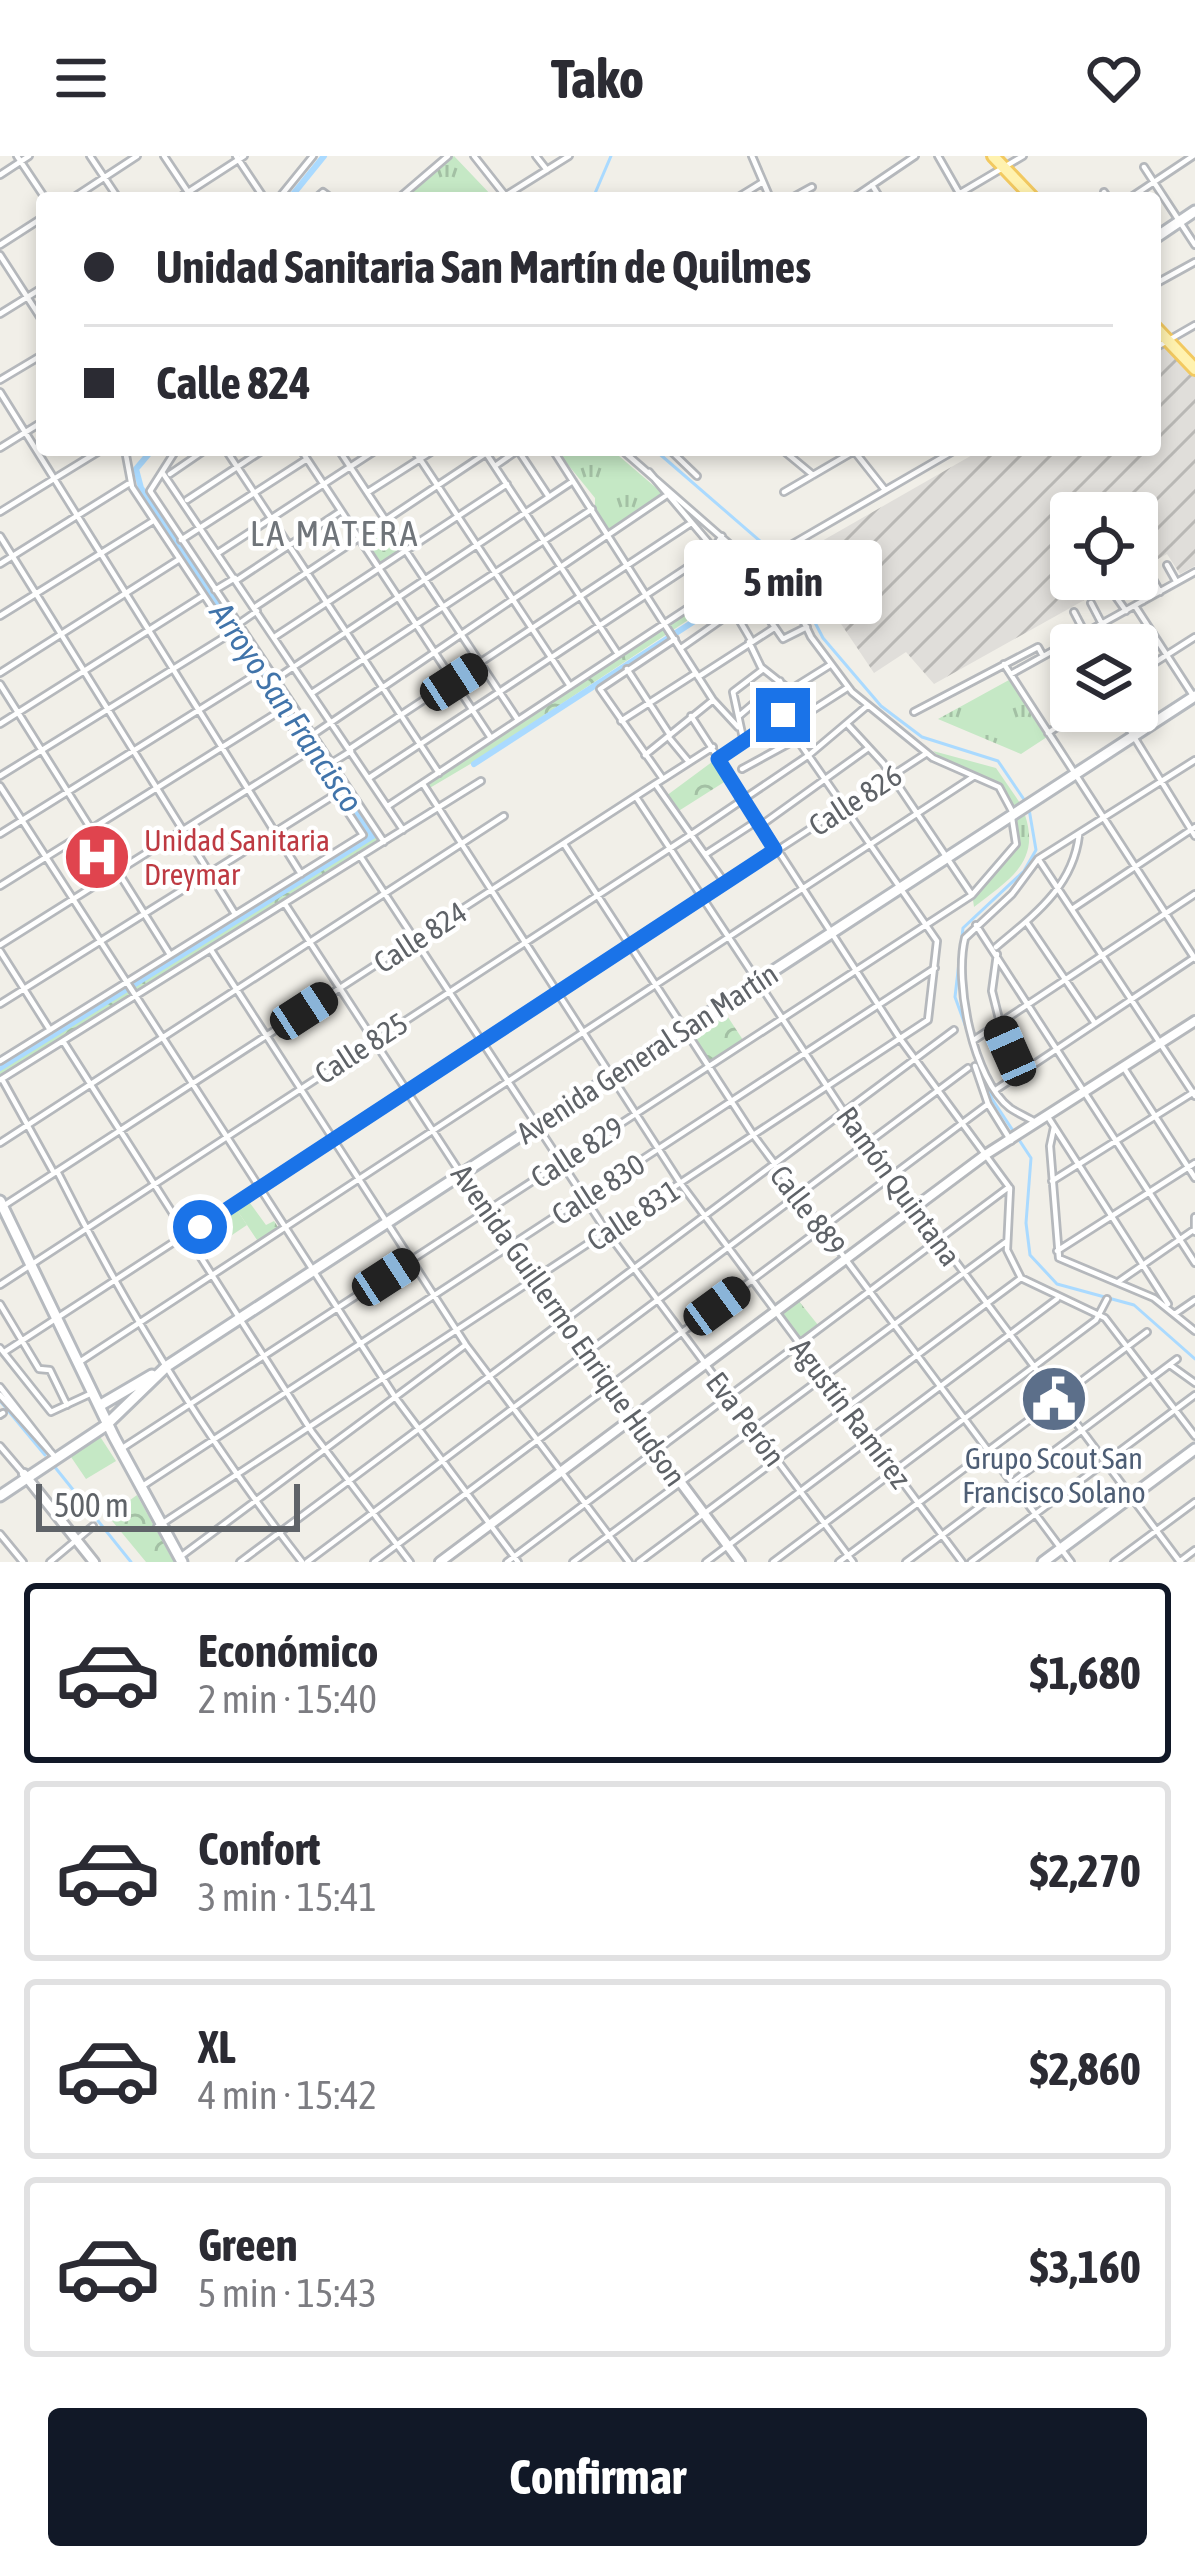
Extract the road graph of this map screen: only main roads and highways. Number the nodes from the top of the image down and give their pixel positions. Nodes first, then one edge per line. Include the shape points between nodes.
1 (993, 156) edge
2 (1027, 192) edge
3 (1195, 211) edge
4 (1161, 234) edge
5 (1161, 333) edge
6 (1195, 369) edge
7 (1194, 697) edge
8 (1, 1206) edge
9 (58, 1320) junction
10 (167, 1366) junction
11 (100, 1406) junction
12 (106, 1423) junction
13 (1195, 1449) edge
14 (0, 1494) edge
15 (159, 1526) junction
16 (180, 1561) edge
17 (1043, 1562) edge

1 - 2 main road
3 - 4 main road
5 - 6 main road
7 - 10 main road, Avenida General San Martín
8 - 9 main road
9 - 11 main road
9 - 11 main road
10 - 11 main road
10 - 12 main road, Avenida General San Martín
11 - 12 main road
12 - 14 main road, Avenida General San Martín
12 - 15 main road
12 - 15 main road
13 - 17 main road
15 - 16 main road

